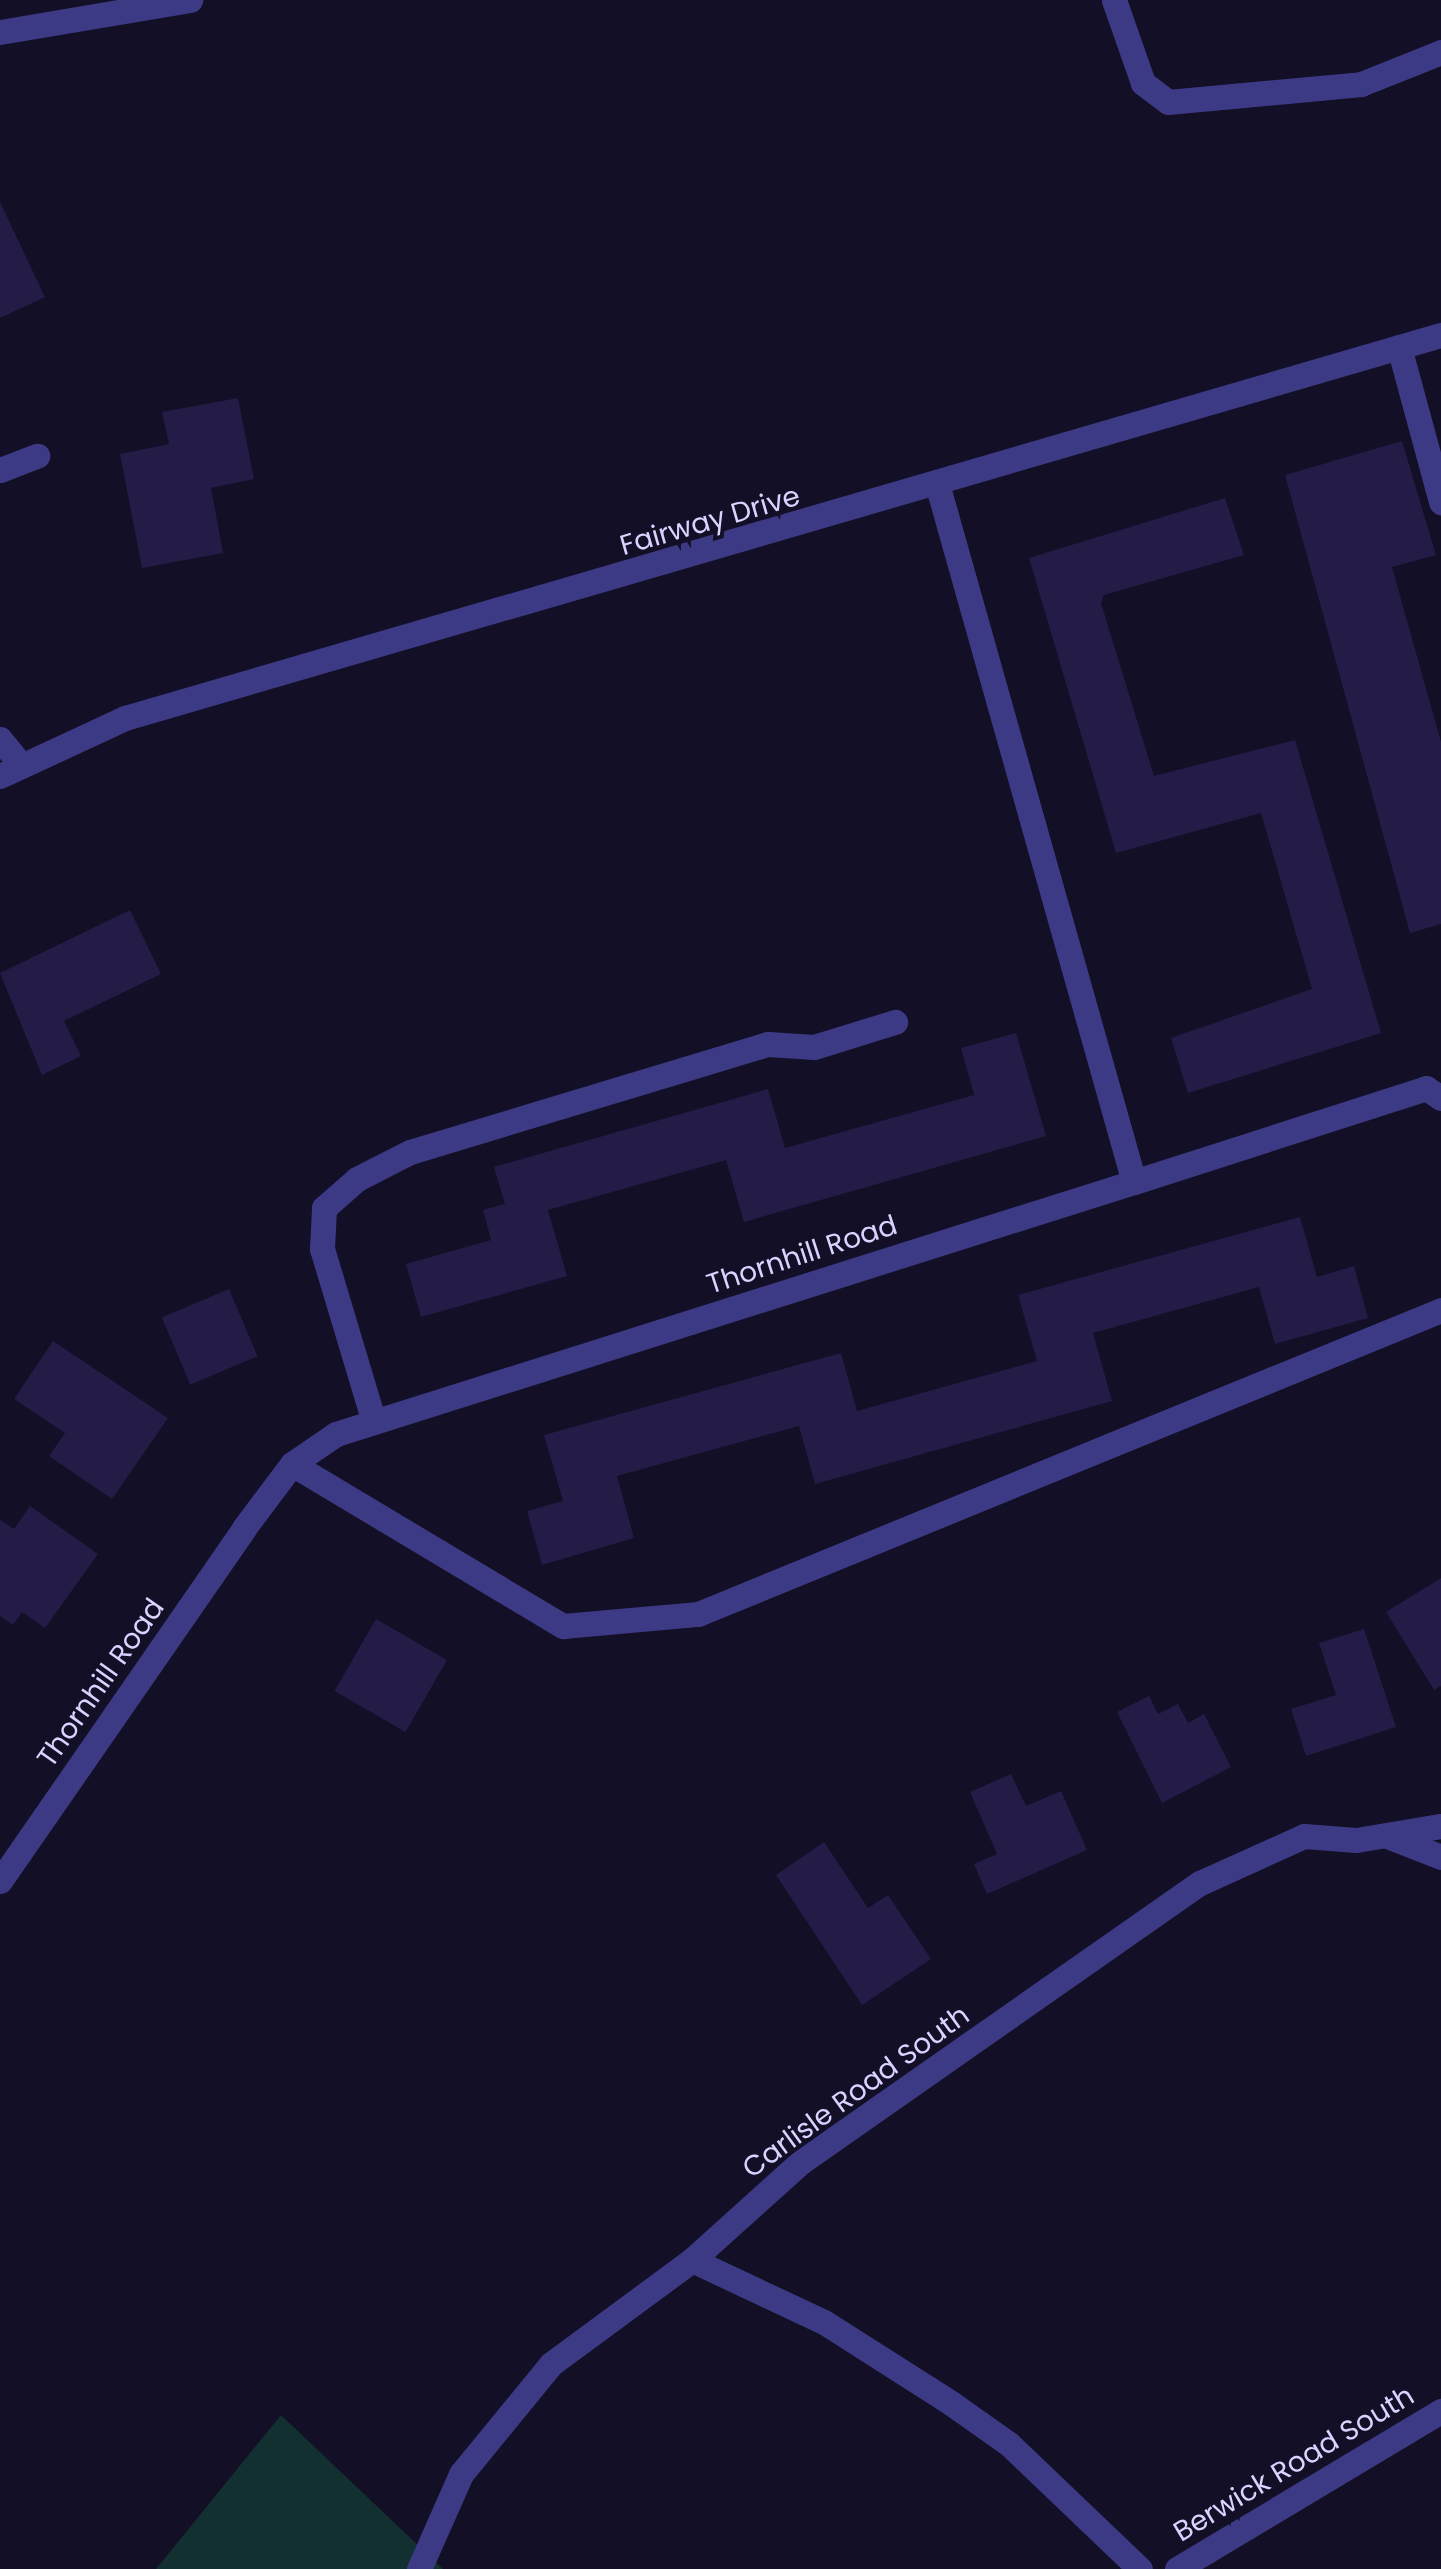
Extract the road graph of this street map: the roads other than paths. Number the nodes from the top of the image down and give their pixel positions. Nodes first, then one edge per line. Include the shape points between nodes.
1 (190, 0) edge
2 (1114, 0) edge
3 (0, 32) edge
4 (1441, 52) edge
5 (1441, 334) edge
6 (1399, 347) junction
7 (37, 456) dead end
8 (0, 470) edge
9 (938, 487) junction
10 (1441, 502) edge
11 (0, 739) edge
12 (10, 770) edge
13 (896, 1022) dead end
14 (1441, 1098) edge
15 (1134, 1182) junction
16 (1441, 1310) edge
17 (374, 1422) junction
18 (292, 1464) junction
19 (1441, 1826) edge
20 (1385, 1835) junction
21 (1441, 1856) edge
22 (0, 1881) edge
23 (692, 2260) junction
24 (1441, 2411) edge
25 (420, 2569) edge
26 (1140, 2569) edge
27 (1178, 2569) edge

1 - 3 street
2 - 4 street via 1143,83 1168,102 1361,84
5 - 6 street, Fairway Drive
6 - 9 street, Fairway Drive via 1164,411
6 - 10 street
7 - 8 street
9 - 12 street, Fairway Drive via 125,718
9 - 15 street
11 - 12 street
13 - 17 street via 814,1047 768,1044 410,1152 357,1179 324,1208 322,1249
14 - 15 street, Thornhill Road via 1426,1088
15 - 17 street, Thornhill Road
16 - 18 street via 698,1614 562,1626
17 - 18 street, Thornhill Road
18 - 22 street, Thornhill Road
19 - 20 street, Carlisle Road South
20 - 21 street
20 - 23 street, Carlisle Road South via 1304,1836 1200,1883 801,2162
23 - 25 street, Carlisle Road South via 551,2364 461,2474
23 - 26 street via 824,2322 951,2402 1009,2444
24 - 27 street, Berwick Road South

